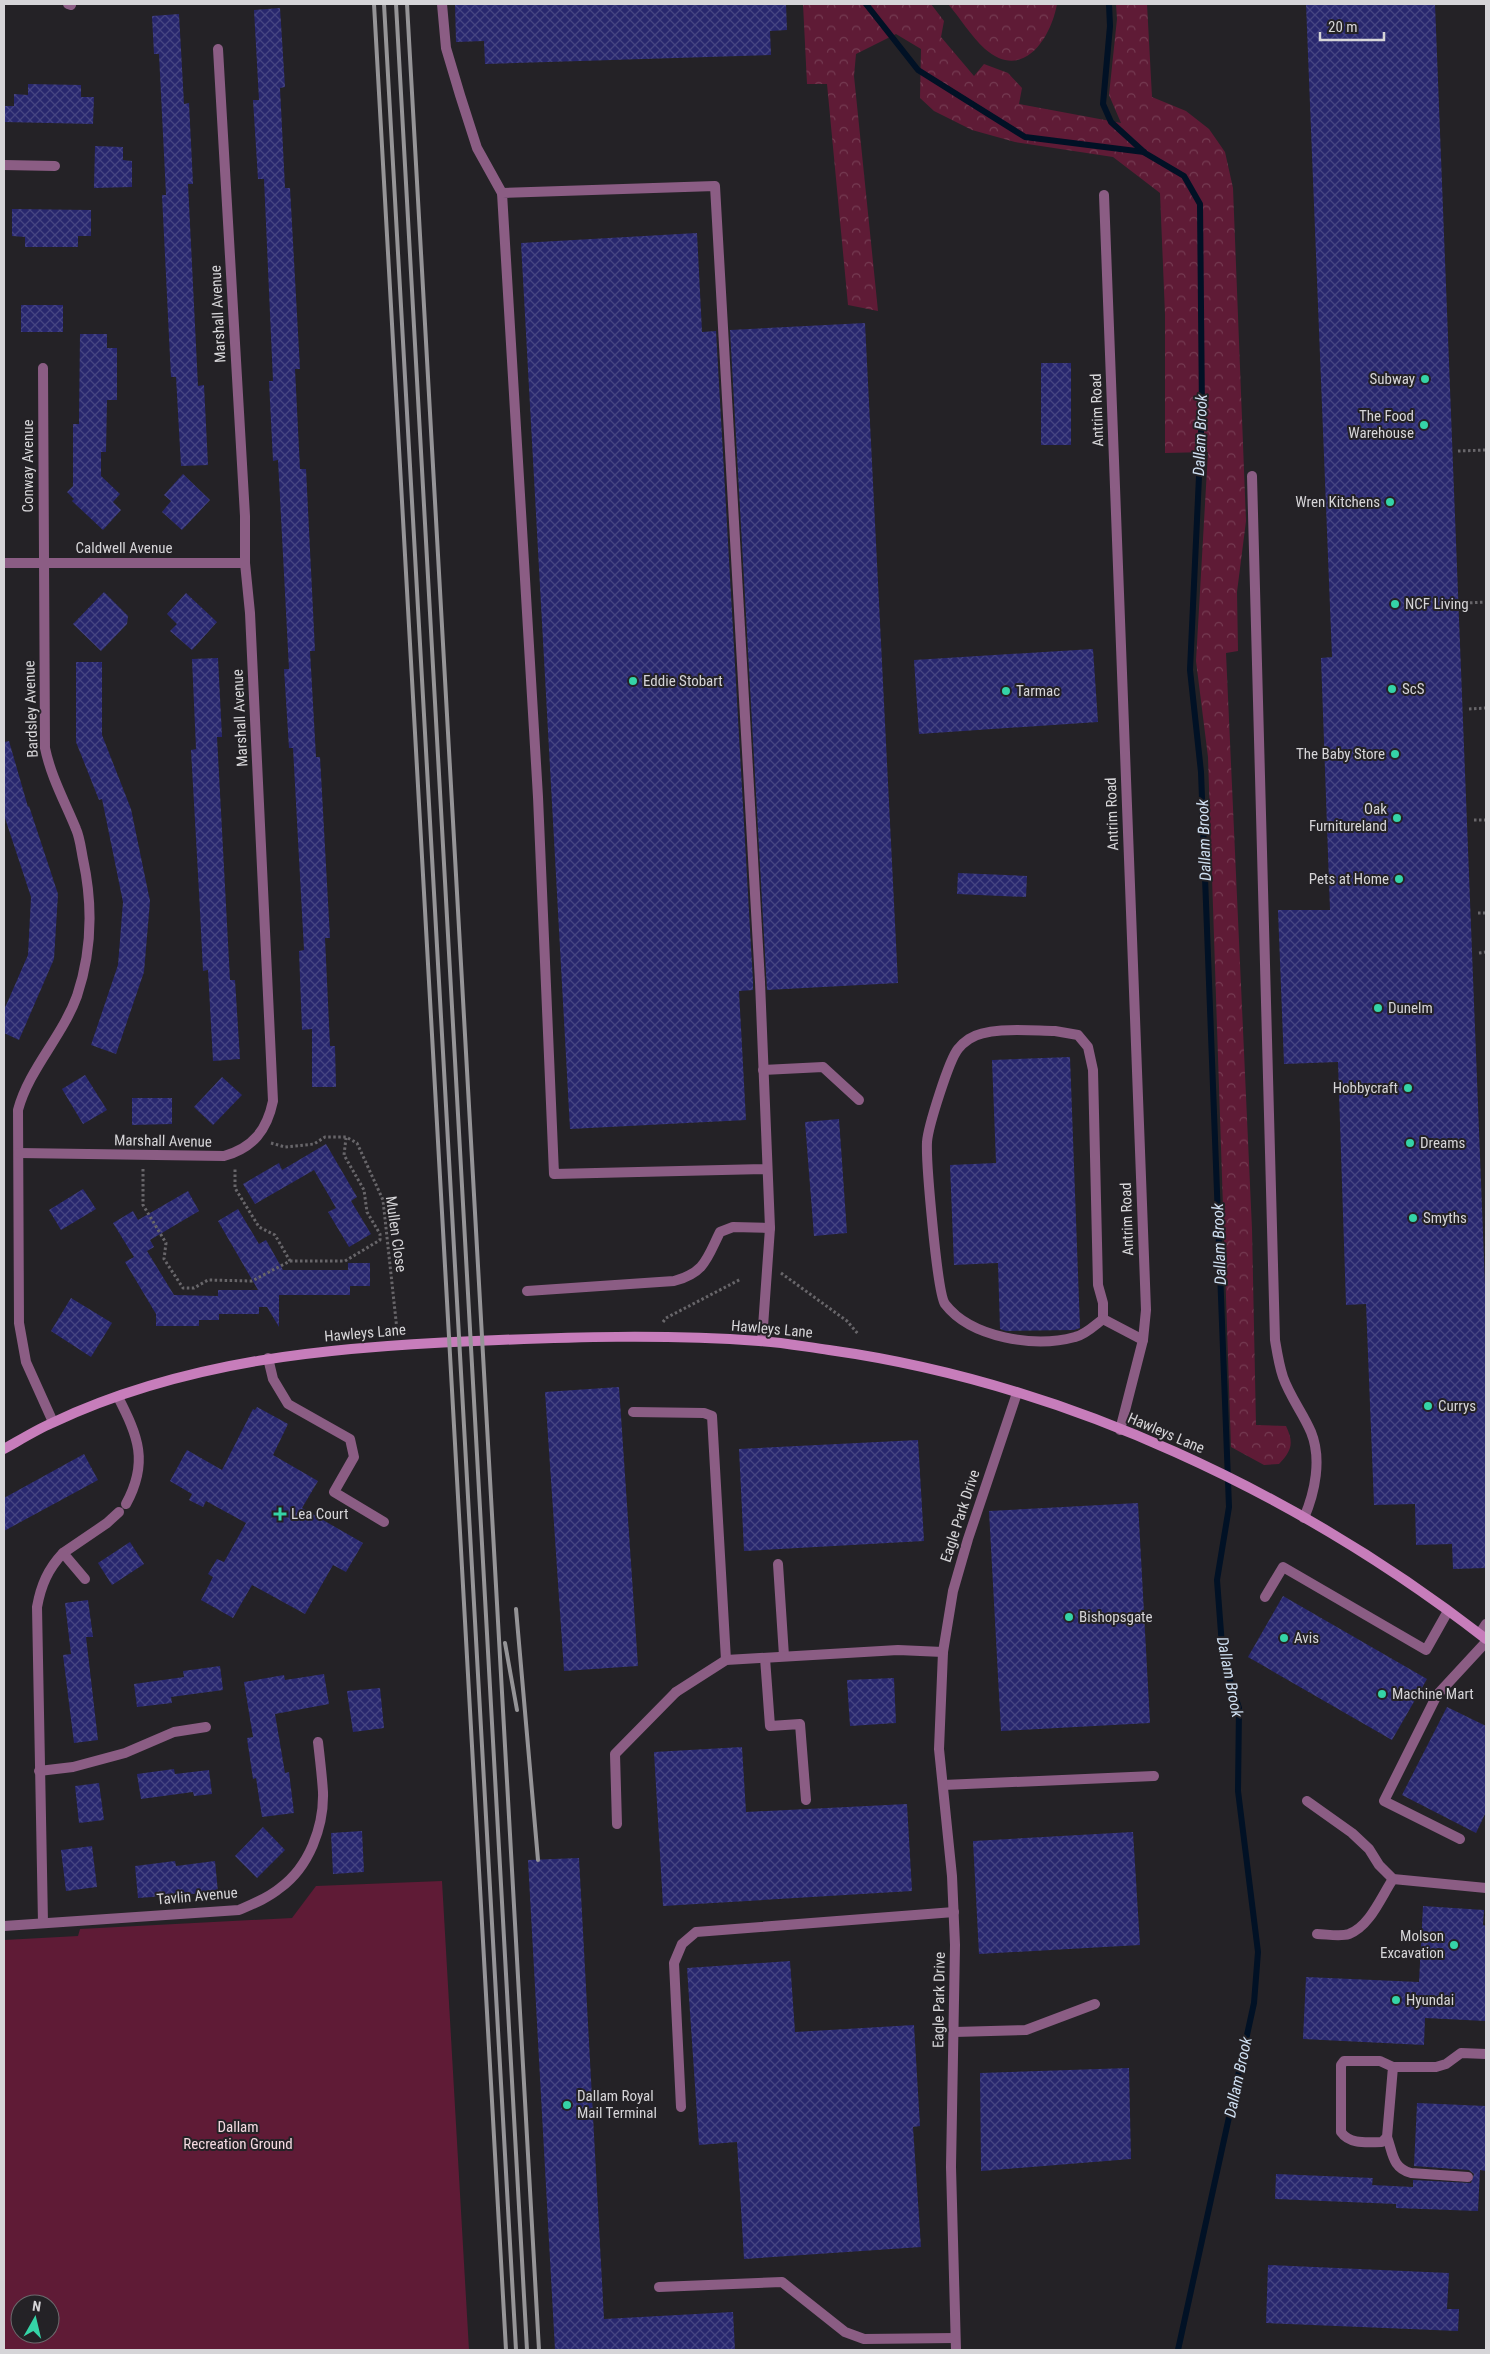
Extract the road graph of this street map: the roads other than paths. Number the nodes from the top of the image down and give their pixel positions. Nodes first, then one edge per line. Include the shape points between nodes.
1 (442, 4) edge
2 (218, 49) dead end
3 (4, 165) edge
4 (55, 166) dead end
5 (502, 193) junction
6 (1104, 194) dead end
7 (43, 368) dead end
8 (1252, 476) dead end
9 (245, 563) junction
10 (4, 564) edge
11 (44, 564) junction
12 (762, 1070) junction
13 (859, 1100) dead end
14 (19, 1153) junction
15 (767, 1169) junction
16 (770, 1228) junction
17 (528, 1291) dead end
18 (1103, 1318) junction
19 (1143, 1340) junction
20 (762, 1341) junction
21 (268, 1358) junction
22 (1017, 1393) junction
23 (118, 1397) junction
24 (633, 1412) dead end
25 (53, 1422) junction
26 (1120, 1430) junction
27 (4, 1449) edge
28 (126, 1504) dead end
29 (119, 1512) dead end
30 (1304, 1518) junction
31 (384, 1522) dead end
32 (63, 1553) junction
33 (778, 1564) dead end
34 (85, 1579) dead end
35 (1265, 1598) dead end
36 (1448, 1611) junction
37 (1486, 1624) edge
38 (1484, 1638) edge
39 (942, 1652) junction
40 (784, 1656) junction
41 (765, 1658) junction
42 (726, 1660) junction
43 (206, 1726) dead end
44 (318, 1742) dead end
45 (39, 1771) junction
46 (1154, 1776) dead end
47 (943, 1785) junction
48 (806, 1800) dead end
49 (1307, 1801) dead end
50 (617, 1824) dead end
51 (1460, 1839) dead end
52 (1393, 1879) junction
53 (1486, 1888) edge
54 (954, 1912) junction
55 (43, 1923) junction
56 (4, 1926) edge
57 (1317, 1934) dead end
58 (1095, 2004) dead end
59 (954, 2032) junction
60 (1486, 2054) edge
61 (1393, 2067) junction
62 (681, 2107) dead end
63 (1387, 2137) junction
64 (1468, 2177) dead end
65 (659, 2287) dead end
66 (956, 2338) junction
67 (956, 2350) edge

1 - 5 street via 446,48 460,95 477,148
2 - 9 street, Marshall Avenue via 245,506
3 - 4 street
5 - 12 street via 715,186 760,982
5 - 15 street via 538,796 554,1174
6 - 19 street, Antrim Road via 1146,1310
7 - 11 street, Conway Avenue
8 - 30 street via 1275,1340 1283,1376 1315,1445 1316,1475
9 - 11 street, Caldwell Avenue
9 - 14 street, Marshall Avenue via 274,1085 270,1116 256,1140 235,1153 210,1157
10 - 11 street, Caldwell Avenue
11 - 14 street, Bardsley Avenue via 45,748 49,768 77,831 89,885 90,914 88,950 76,998 61,1032 23,1091 18,1110
12 - 13 street via 824,1067
12 - 15 street
14 - 25 street, Bardsley Avenue via 19,1323 26,1362
15 - 16 street
16 - 17 street via 733,1227 720,1232 703,1266 690,1277 674,1281
16 - 20 street
18 - 18 street via 1098,1285 1093,1070 1088,1047 1078,1035 1055,1031 986,1032 970,1038 957,1050 931,1120 927,1142 937,1269 944,1303 989,1334 1030,1341 1076,1337
18 - 19 street
19 - 26 street, Antrim Road
20 - 21 street, Hawleys Lane via 576,1337 398,1344
20 - 22 street, Hawleys Lane via 863,1355 932,1369
21 - 23 street, Hawleys Lane via 176,1378
21 - 31 street via 273,1379 288,1404 350,1439 354,1457 334,1492
22 - 26 street, Hawleys Lane
22 - 39 street, Eagle Park Drive via 960,1565
23 - 25 street, Hawleys Lane
23 - 28 street via 134,1427 139,1448 138,1478
24 - 42 street via 704,1413 712,1416
25 - 27 street, Hawleys Lane
26 - 30 street, Hawleys Lane via 1247,1486
29 - 32 street
30 - 36 street, Hawleys Lane via 1377,1562
32 - 34 street
32 - 45 street via 45,1578 37,1607
33 - 40 street
35 - 36 street via 1283,1567 1426,1650
36 - 38 street, Hawleys Lane
37 - 38 street
38 - 51 street via 1438,1696 1384,1801
39 - 40 street via 898,1650
39 - 47 street, Eagle Park Drive via 939,1749
40 - 41 street
41 - 42 street
41 - 48 street via 770,1726 800,1724
42 - 50 street via 676,1692 615,1754
43 - 45 street via 174,1732 125,1753 73,1767
44 - 55 street, Tavlin Avenue via 323,1792 320,1822 309,1853 281,1888 239,1910
45 - 55 street
46 - 47 street
47 - 54 street, Eagle Park Drive
49 - 52 street via 1370,1849 1379,1865
52 - 53 street
52 - 57 street via 1359,1928 1348,1934
54 - 59 street, Eagle Park Drive
54 - 62 street via 696,1932 682,1944 674,1963
55 - 56 street, Tavlin Avenue
58 - 59 street via 1026,2030
59 - 66 street, Eagle Park Drive via 951,2166
60 - 61 street via 1461,2052 1436,2068
61 - 63 street
61 - 63 street via 1380,2061 1347,2060 1341,2065 1341,2132 1352,2141 1382,2142
63 - 64 street via 1394,2161 1402,2170
65 - 66 street via 782,2282 844,2332 864,2339
66 - 67 street, Eagle Park Drive

